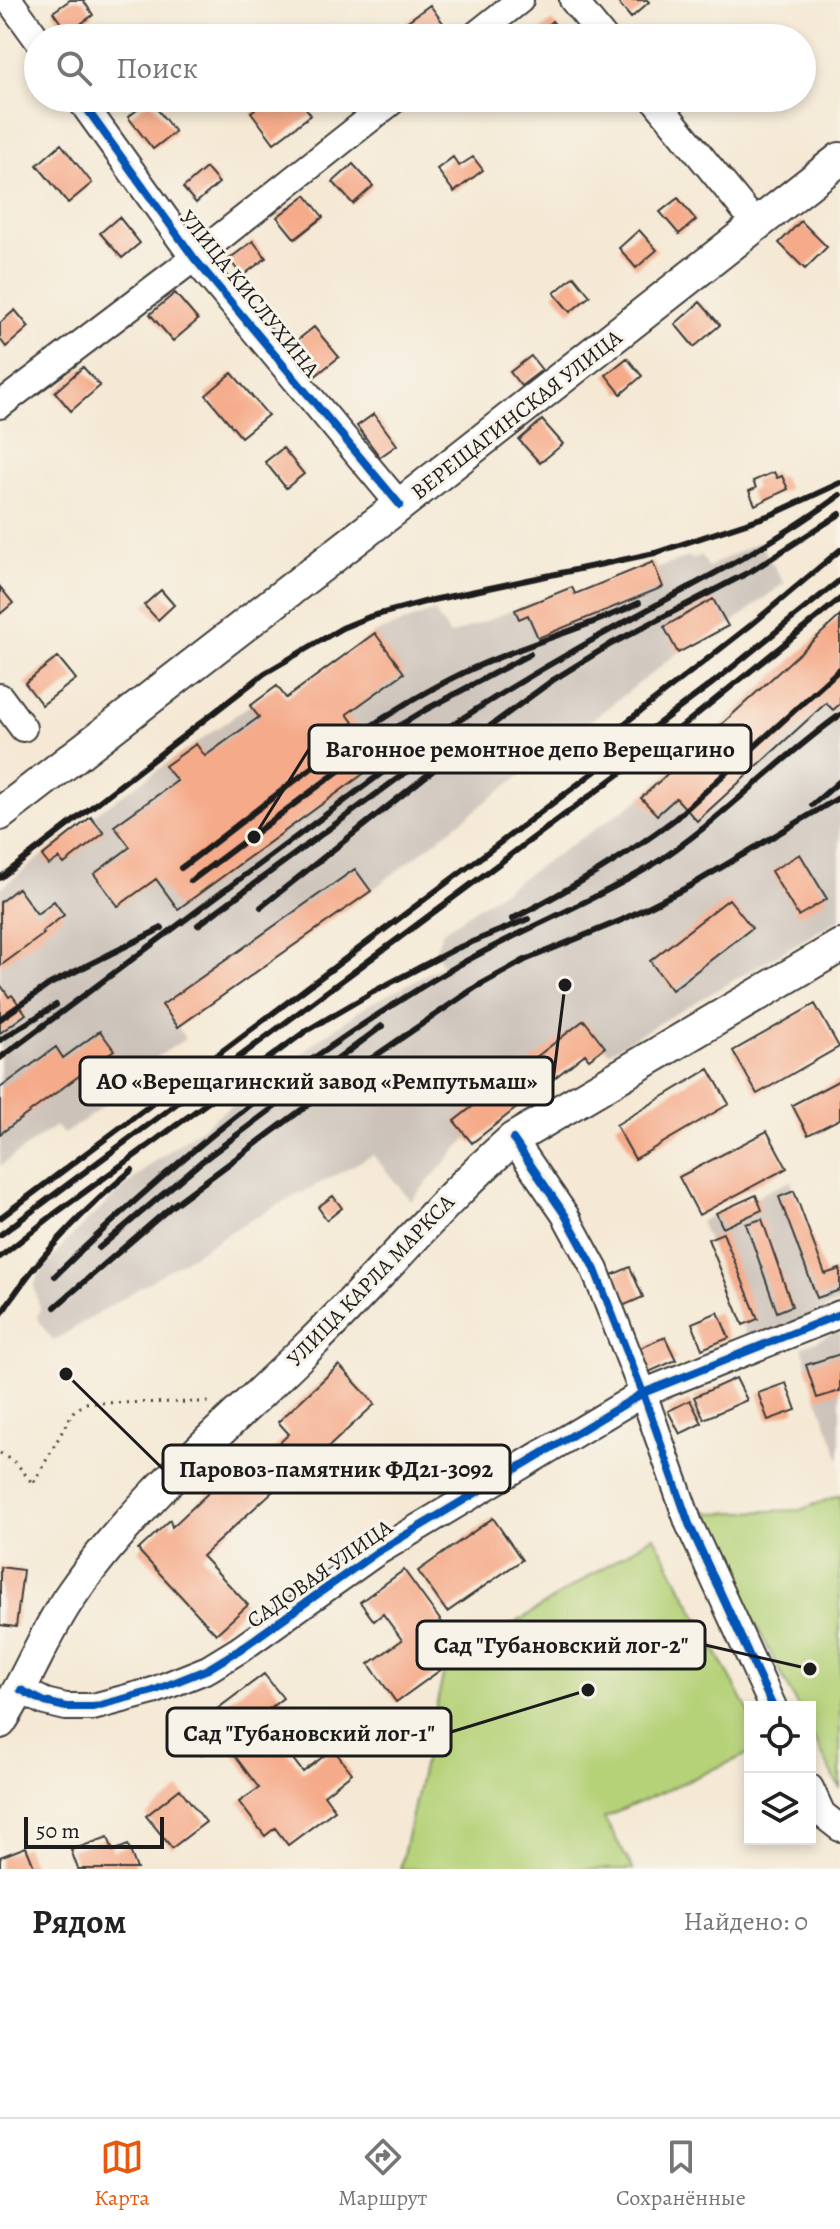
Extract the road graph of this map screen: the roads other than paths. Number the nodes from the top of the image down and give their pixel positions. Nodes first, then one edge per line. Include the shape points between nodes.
1 (8, 0) edge
2 (520, 0) edge
3 (573, 0) edge
4 (0, 6) edge
5 (26, 24) edge
6 (490, 24) edge
7 (593, 24) edge
8 (89, 112) edge
9 (378, 112) edge
10 (664, 112) edge
11 (840, 159) edge
12 (756, 224) junction
13 (194, 258) junction
14 (0, 405) edge
15 (400, 505) junction
16 (0, 697) edge
17 (23, 728) dead end
18 (0, 814) edge
19 (840, 946) edge
20 (513, 1139) junction
21 (840, 1314) edge
22 (643, 1393) junction
23 (21, 1690) junction
24 (770, 1701) edge
25 (0, 1722) edge
26 (816, 1801) edge
27 (840, 1828) edge

1 - 4 street
1 - 5 street
2 - 6 street
3 - 7 street
8 - 13 street, УЛИЦА КИСЛУХИНА
9 - 13 street
10 - 12 street
11 - 12 main road, ВЕРЕЩАГИНСКАЯ УЛИЦА
12 - 15 main road, ВЕРЕЩАГИНСКАЯ УЛИЦА
13 - 14 street
13 - 15 street, УЛИЦА КИСЛУХИНА
15 - 18 main road, ВЕРЕЩАГИНСКАЯ УЛИЦА
16 - 17 street
19 - 20 main road, УЛИЦА КАРЛА МАРКСА
20 - 22 street via 595,1270
20 - 23 main road, УЛИЦА КАРЛА МАРКСА via 192,1457 88,1573
21 - 22 street, САДОВАЯ УЛИЦА
22 - 23 street, САДОВАЯ УЛИЦА via 377,1552 208,1669 93,1707 66,1707
22 - 24 street via 689,1524
23 - 25 main road, УЛИЦА КАРЛА МАРКСА
26 - 27 street via 822,1814

